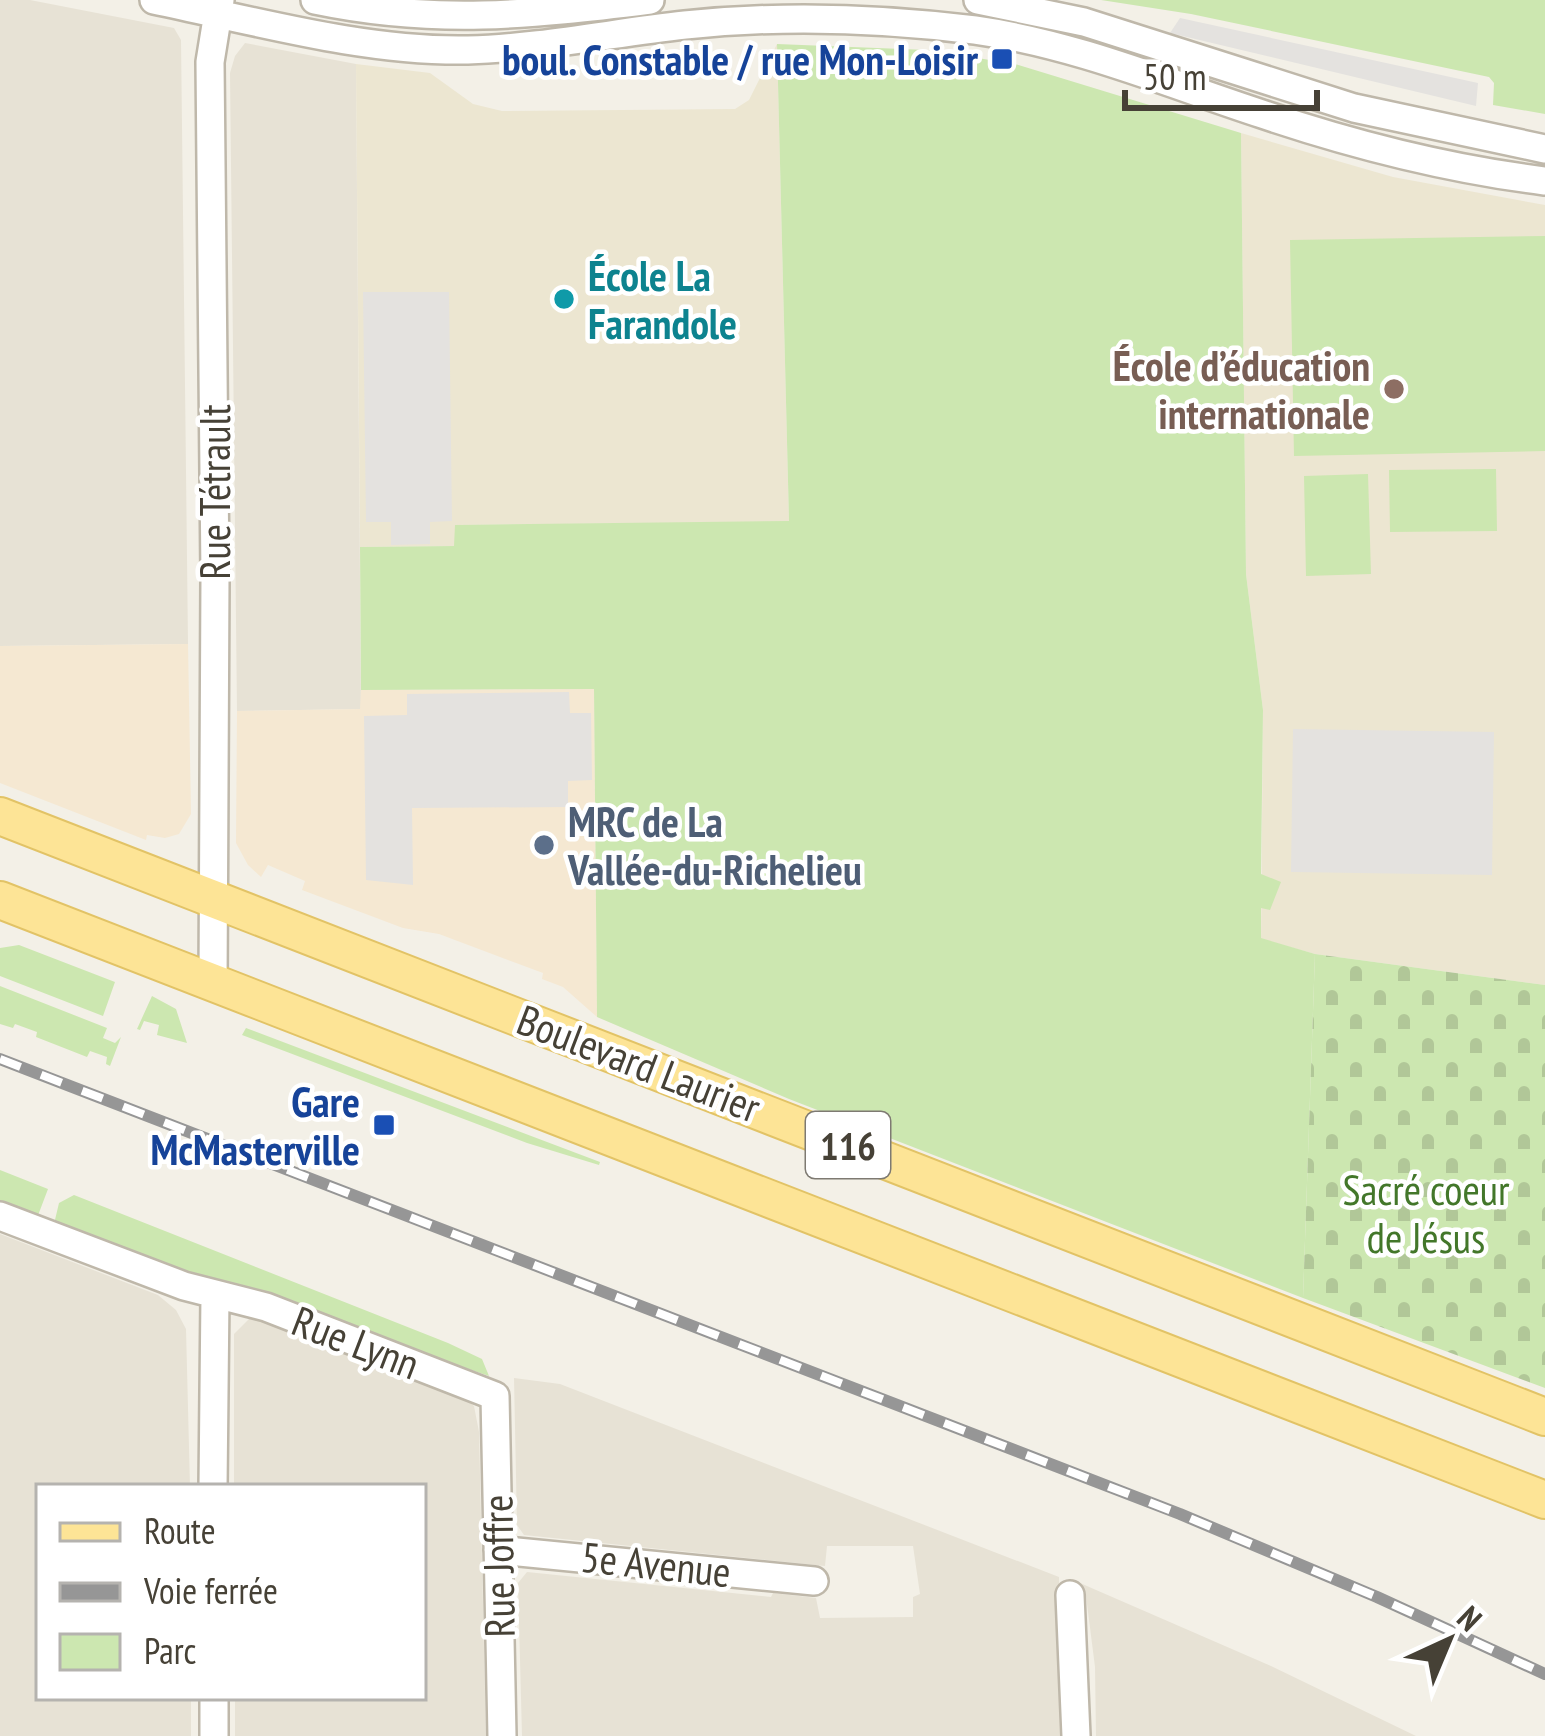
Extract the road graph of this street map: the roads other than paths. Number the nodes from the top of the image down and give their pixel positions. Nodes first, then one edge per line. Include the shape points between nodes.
1 (154, 0) edge
2 (315, 0) edge
3 (650, 0) edge
4 (978, 0) edge
5 (1028, 4) edge
6 (219, 6) edge
7 (1027, 40) junction
8 (1271, 83) junction
9 (1262, 114) junction
10 (1545, 149) edge
11 (1545, 181) edge
12 (0, 817) edge
13 (214, 899) junction
14 (0, 900) edge
15 (213, 985) junction
16 (0, 1216) edge
17 (215, 1295) junction
18 (495, 1396) joint
19 (1545, 1417) edge
20 (213, 1484) edge
21 (1545, 1500) edge
22 (498, 1550) junction
23 (814, 1581) dead end
24 (1070, 1595) dead end
25 (214, 1700) edge
26 (214, 1736) edge
27 (502, 1736) edge
28 (1076, 1736) edge

1 - 6 street
2 - 3 street via 459,18
4 - 5 street
5 - 7 street
5 - 8 street
6 - 7 street via 433,50 752,20 889,21
6 - 13 street, Rue Tétrault via 210,62
7 - 9 street
8 - 9 street
8 - 10 street
9 - 11 street via 1400,154
12 - 13 main road, Boulevard Laurier / 116
13 - 15 street, Rue Tétrault
13 - 19 main road, Boulevard Laurier / 116
14 - 15 main road, Boulevard Laurier / 116
15 - 21 main road, Boulevard Laurier / 116
16 - 17 street, Rue Lynn
17 - 18 street, Rue Lynn via 266,1307
17 - 20 street
18 - 22 street, Rue Joffre
22 - 23 street, 5e Avenue
22 - 27 street, Rue Joffre
24 - 28 street
25 - 26 street

